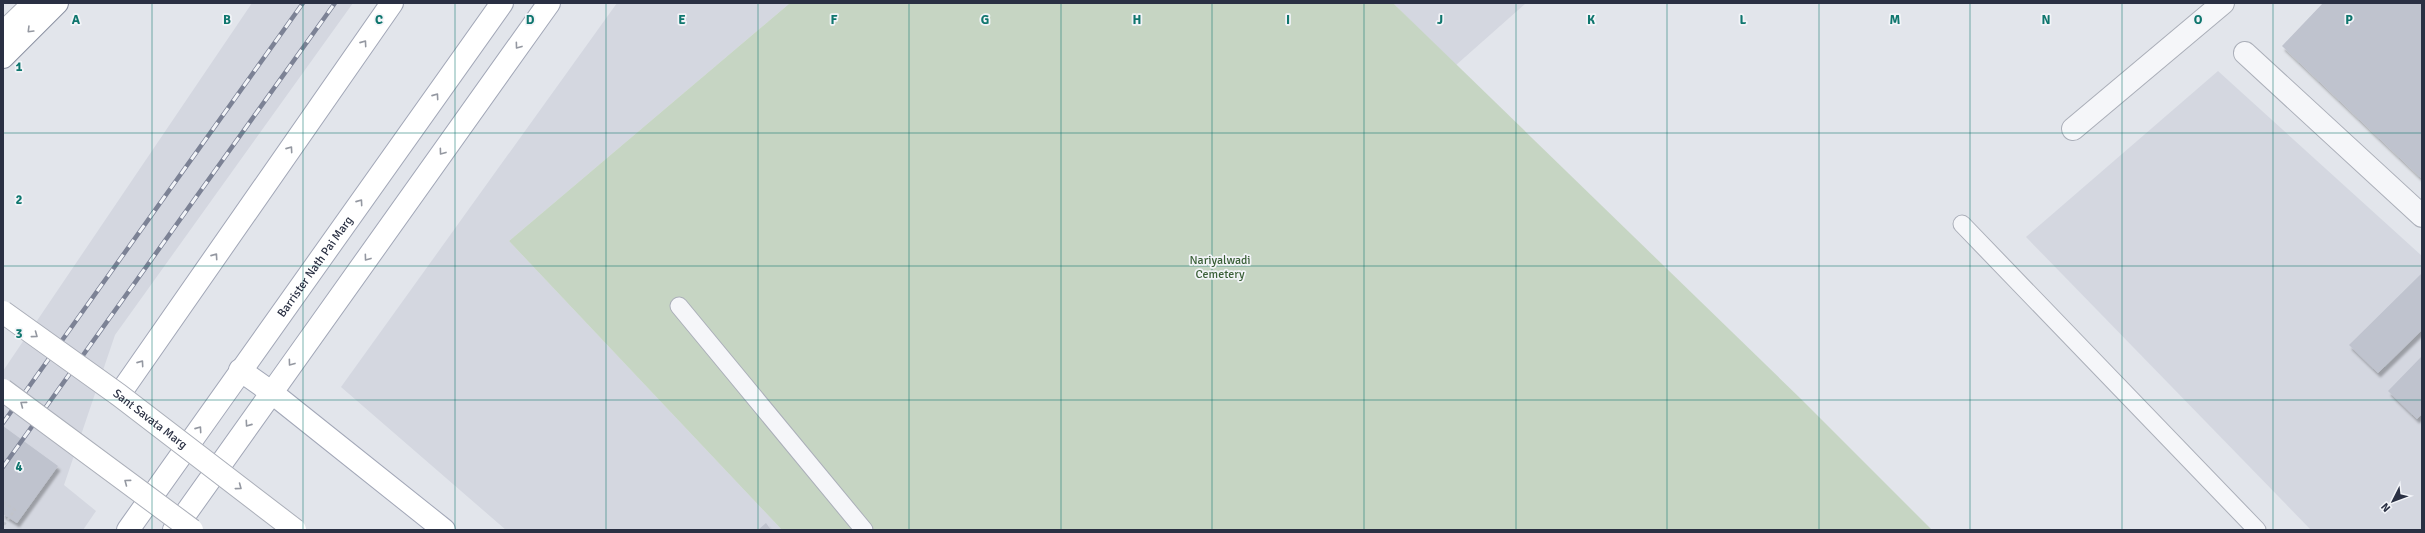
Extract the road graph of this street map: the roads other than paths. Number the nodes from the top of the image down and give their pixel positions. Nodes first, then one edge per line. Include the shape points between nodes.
1 (34, 3) edge
2 (57, 3) edge
3 (392, 3) edge
4 (502, 3) edge
5 (549, 3) edge
6 (2223, 3) edge
7 (3, 33) edge
8 (2245, 53) dead end
9 (3, 57) edge
10 (2073, 129) dead end
11 (2422, 216) edge
12 (1962, 224) dead end
13 (679, 306) dead end
14 (3, 312) edge
15 (240, 370) junction
16 (3, 390) edge
17 (271, 392) junction
18 (119, 395) junction
19 (128, 530) edge
20 (174, 530) edge
21 (192, 530) edge
22 (295, 530) edge
23 (444, 530) edge
24 (864, 530) edge
25 (2257, 530) edge

1 - 7 main road
2 -> 9 main road
18 -> 3 main road
15 -> 4 main road, Barrister Nath Pai Marg
5 -> 17 main road
6 - 10 street
8 - 11 street
12 - 25 lane
13 - 24 lane
14 -> 18 main road, Sant Savata Marg, bridge
15 - 17 main road
19 -> 15 main road, Barrister Nath Pai Marg
21 -> 16 main road, bridge
17 -> 20 main road
17 - 23 main road
18 -> 22 main road, Sant Savata Marg, bridge

